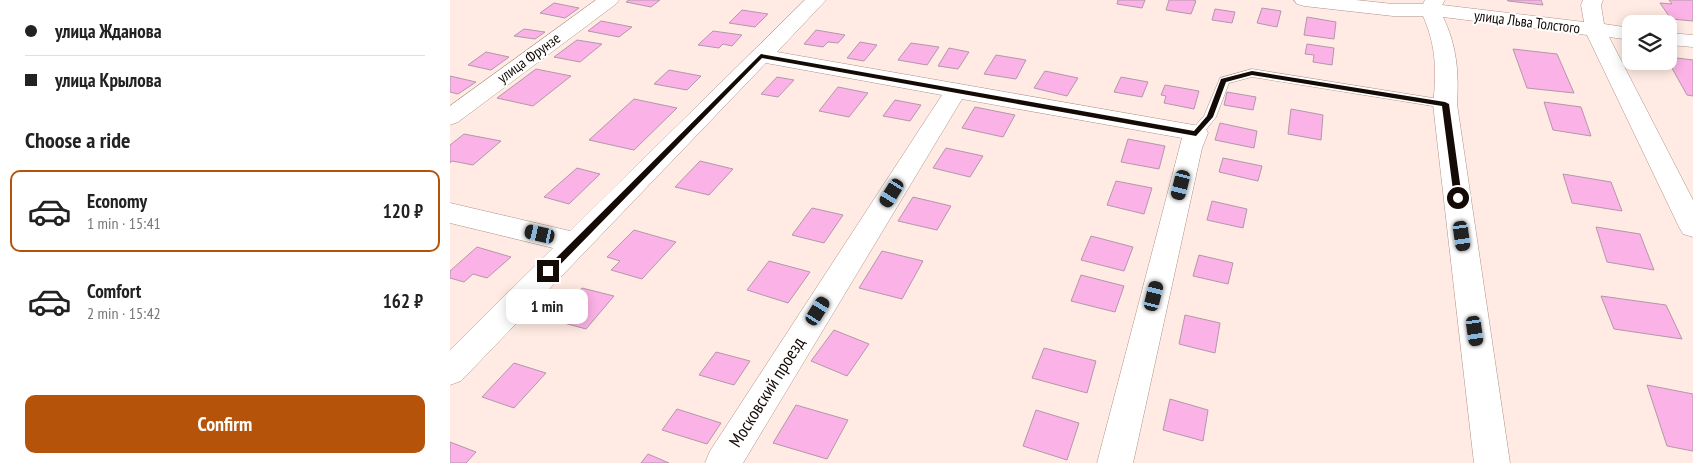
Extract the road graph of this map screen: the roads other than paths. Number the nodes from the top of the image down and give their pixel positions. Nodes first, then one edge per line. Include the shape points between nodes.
1 (609, 0) edge
2 (816, 0) edge
3 (1304, 0) edge
4 (1593, 0) edge
5 (1433, 5) edge
6 (1595, 30) junction
7 (1622, 33) edge
8 (1677, 39) edge
9 (1693, 41) edge
10 (761, 56) junction
11 (955, 92) junction
12 (1445, 104) junction
13 (450, 117) edge
14 (1196, 134) junction
15 (450, 213) edge
16 (1693, 227) edge
17 (576, 243) junction
18 (450, 371) edge
19 (723, 463) edge
20 (1114, 463) edge
21 (1492, 463) edge

1 - 13 street, улица Фрунзе
2 - 10 street
3 - 5 street, улица Льва Толстого via 1393,10
4 - 6 street
5 - 6 street, улица Льва Толстого
5 - 12 street via 1449,71
6 - 7 street, улица Льва Толстого
6 - 16 street
8 - 9 street
10 - 11 street
10 - 17 street
11 - 14 street
11 - 19 street, Московский проезд
12 - 14 lane via 1252,73 1224,81 1210,117
12 - 21 street
14 - 20 street
15 - 17 street
17 - 18 street

